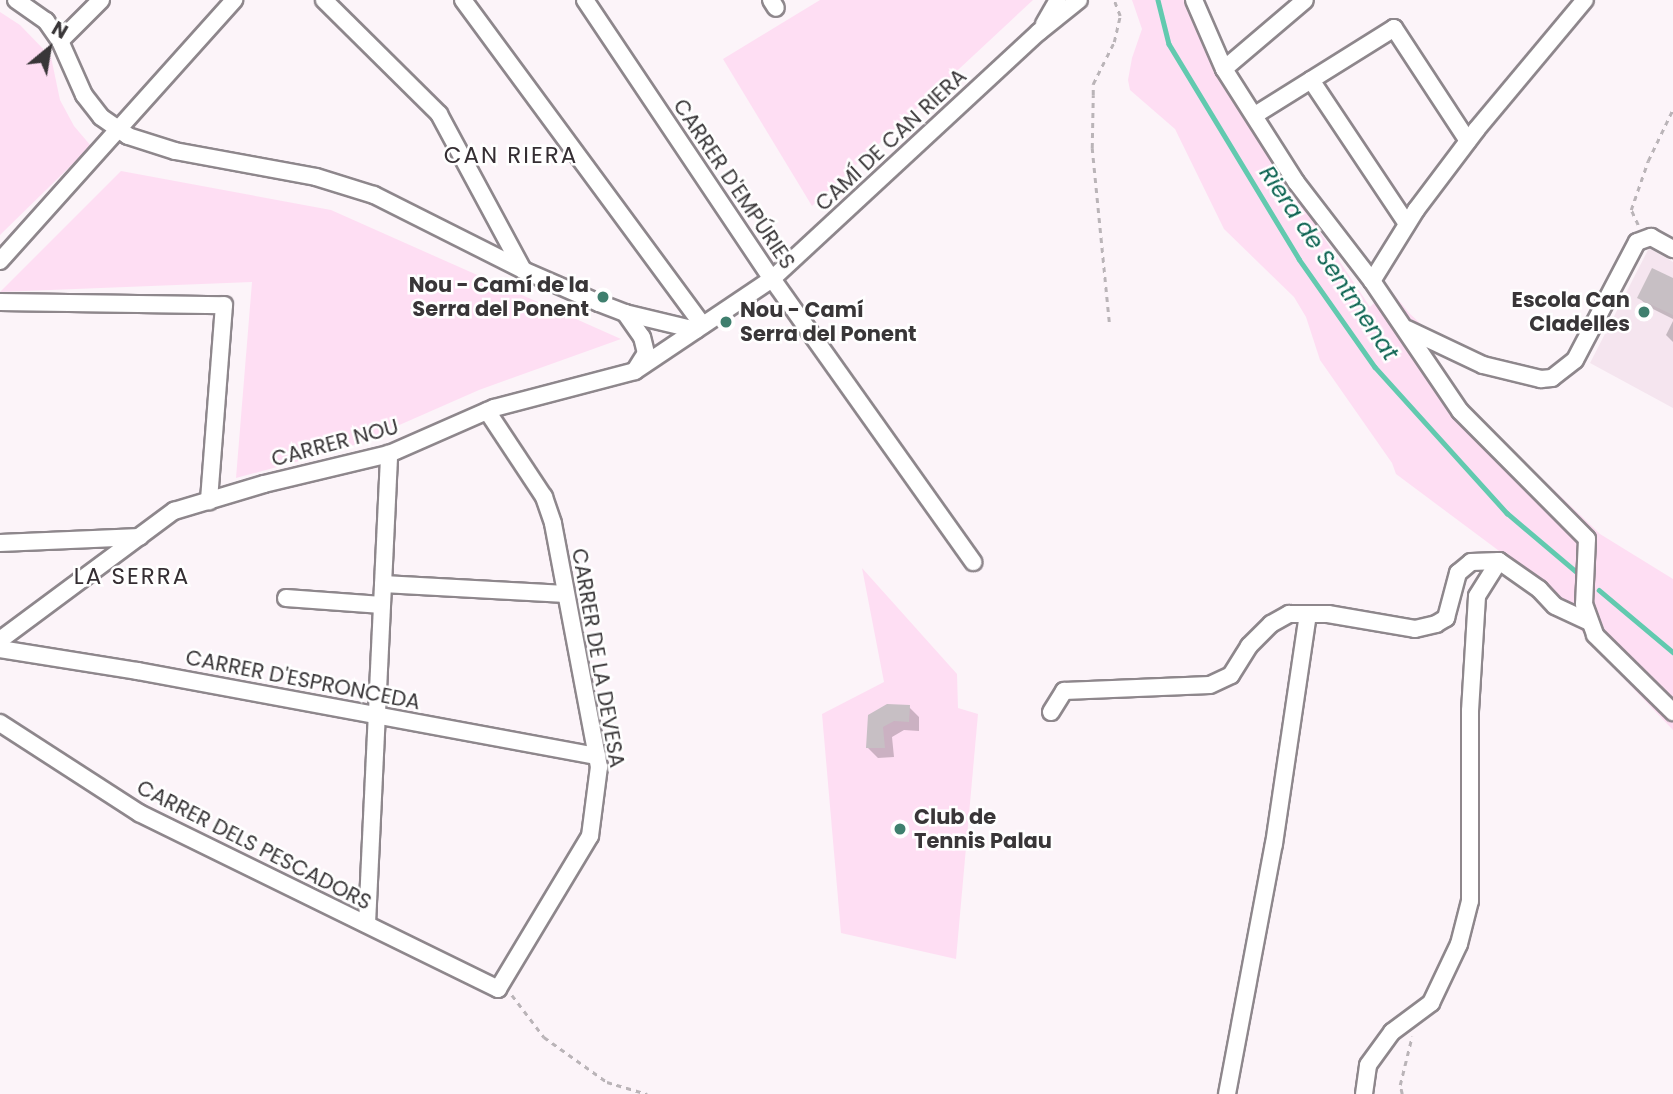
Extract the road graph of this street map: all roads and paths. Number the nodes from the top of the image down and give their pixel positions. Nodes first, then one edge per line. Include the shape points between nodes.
1 (16, 0) edge
2 (101, 0) edge
3 (234, 0) edge
4 (324, 0) edge
5 (463, 0) edge
6 (585, 0) edge
7 (1058, 0) edge
8 (1079, 0) edge
9 (1114, 0) edge
10 (1194, 0) edge
11 (1305, 0) edge
12 (1585, 0) edge
13 (1039, 32) junction
14 (60, 41) junction
15 (1224, 69) junction
16 (1311, 80) junction
17 (1673, 109) edge
18 (1255, 116) junction
19 (120, 130) junction
20 (1468, 141) junction
21 (1407, 224) junction
22 (1643, 238) junction
23 (1673, 248) edge
24 (0, 261) edge
25 (523, 270) junction
26 (772, 279) junction
27 (1372, 281) junction
28 (0, 302) edge
29 (625, 313) junction
30 (1109, 322) dead end
31 (699, 327) junction
32 (1404, 328) junction
33 (635, 371) junction
34 (487, 411) junction
35 (389, 454) junction
36 (209, 501) junction
37 (141, 537) junction
38 (0, 543) edge
39 (1499, 561) junction
40 (973, 562) dead end
41 (383, 584) junction
42 (566, 594) junction
43 (286, 598) dead end
44 (382, 605) junction
45 (1308, 614) junction
46 (1590, 622) junction
47 (0, 640) edge
48 (0, 649) edge
49 (1051, 712) dead end
50 (1673, 712) edge
51 (377, 716) junction
52 (0, 723) edge
53 (597, 756) junction
54 (367, 924) junction
55 (500, 986) junction
56 (1414, 1033) dead end
57 (647, 1094) edge
58 (1227, 1094) edge
59 (1364, 1094) edge
60 (1402, 1094) edge

1 - 14 street via 46,21
2 - 14 street
3 - 19 street
4 - 25 street via 439,114
5 - 31 street
6 - 26 street, CARRER D'EMPÚRIES
7 - 13 street, CAMÍ DE CAN RIERA
8 - 13 street, CAMÍ DE CAN RIERA
9 - 30 path via 1120,16 1114,42 1093,84 1092,148
10 - 15 street
11 - 15 street
12 - 20 street
13 - 26 street, CAMÍ DE CAN RIERA
14 - 19 street via 84,95 101,117
15 - 18 street
16 - 18 street
16 - 20 street via 1394,28
16 - 21 street
17 - 22 path via 1631,210
18 - 27 street via 1296,182
19 - 24 street
19 - 25 street via 175,151 316,177 374,195
20 - 21 street
21 - 27 street
22 - 23 street
22 - 32 street via 1632,248 1575,360 1552,378 1483,365
25 - 29 street
26 - 31 street, CARRER NOU
26 - 40 street, CARRER D'EMPÚRIES
27 - 32 street
28 - 36 street via 225,305
29 - 31 street
29 - 33 street via 642,337 646,353
31 - 33 street, CARRER NOU
32 - 46 street via 1460,411 1587,539 1584,604
33 - 34 street, CARRER NOU
34 - 35 street, CARRER NOU
34 - 42 street, CARRER DE LA DEVESA via 544,497
35 - 36 street, CARRER NOU
35 - 41 street
36 - 37 street, CARRER NOU via 174,511
37 - 38 street
37 - 47 street, CARRER NOU
39 - 45 street via 1471,562 1458,573 1446,618 1436,624 1415,629
39 - 46 street via 1555,606
39 - 59 street via 1477,596 1470,710 1470,901 1459,944 1431,1003 1392,1032 1368,1065
41 - 42 street
41 - 44 street
42 - 53 street, CARRER DE LA DEVESA
43 - 44 street
44 - 51 street
45 - 49 street via 1289,614 1271,624 1249,646 1231,675 1210,685 1064,691
45 - 58 street via 1274,844
46 - 50 street via 1595,635
48 - 51 street, CARRER D'ESPRONCEDA
51 - 53 street, CARRER D'ESPRONCEDA
51 - 54 street
52 - 54 street, CARRER DELS PESCADORS via 139,813
53 - 55 street, CARRER DE LA DEVESA via 590,836
54 - 55 street, CARRER DELS PESCADORS
55 - 57 path via 544,1037 607,1082
56 - 60 path via 1402,1074

